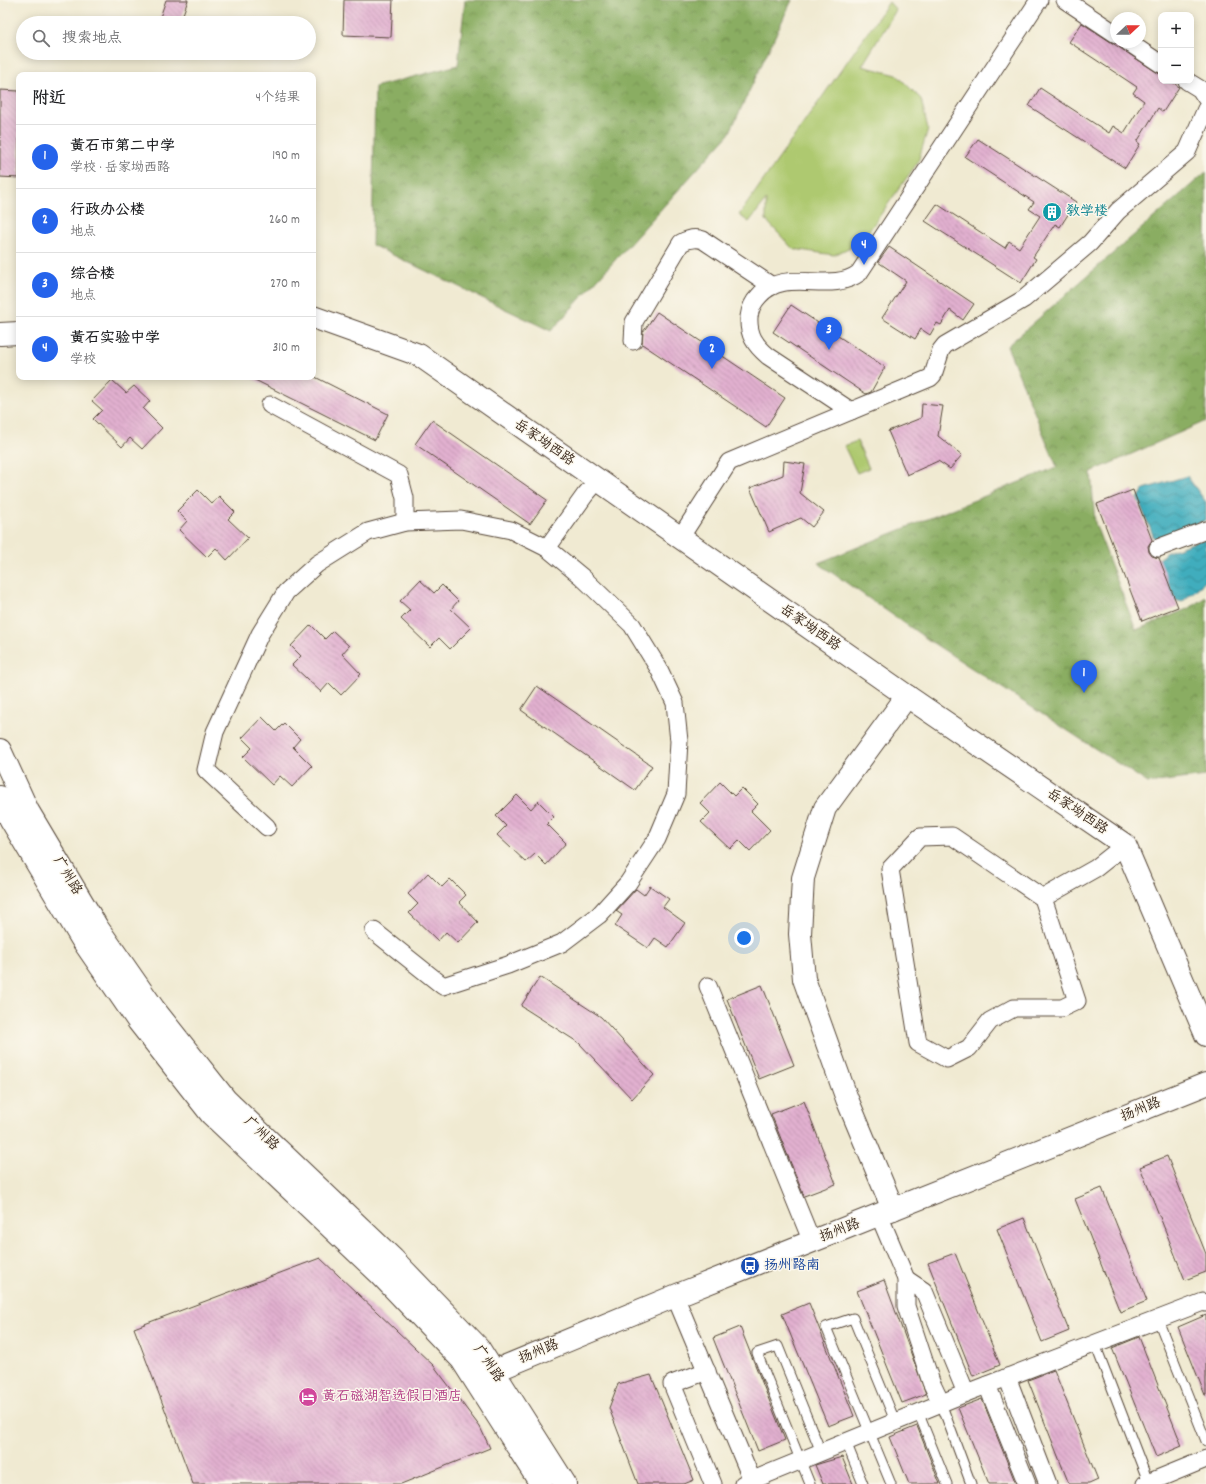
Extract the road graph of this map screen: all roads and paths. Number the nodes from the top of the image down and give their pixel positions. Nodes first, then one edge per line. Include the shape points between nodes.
1 (1039, 0) edge
2 (1065, 0) edge
3 (1110, 30) edge
4 (1137, 48) edge
5 (1158, 62) edge
6 (1192, 84) edge
7 (1206, 98) edge
8 (1206, 109) edge
9 (772, 286) junction
10 (316, 318) edge
11 (16, 333) edge
12 (0, 334) edge
13 (633, 341) dead end
14 (270, 405) dead end
15 (851, 412) junction
16 (598, 480) junction
17 (405, 522) junction
18 (1206, 530) edge
19 (680, 538) junction
20 (547, 548) junction
21 (1158, 548) dead end
22 (907, 696) junction
23 (0, 750) edge
24 (0, 797) edge
25 (267, 827) dead end
26 (1125, 845) junction
27 (1043, 898) junction
28 (374, 930) dead end
29 (708, 986) dead end
30 (1206, 1035) edge
31 (1206, 1084) edge
32 (886, 1212) junction
33 (812, 1242) junction
34 (906, 1279) junction
35 (675, 1296) junction
36 (1206, 1303) edge
37 (1158, 1320) junction
38 (1096, 1344) junction
39 (707, 1371) junction
40 (484, 1375) junction
41 (1007, 1377) junction
42 (987, 1385) junction
43 (966, 1393) junction
44 (940, 1403) junction
45 (918, 1412) junction
46 (895, 1421) junction
47 (870, 1432) junction
48 (1206, 1441) edge
49 (846, 1442) junction
50 (821, 1452) junction
51 (1206, 1459) edge
52 (801, 1460) junction
53 (747, 1482) edge
54 (541, 1484) edge
55 (565, 1484) edge
56 (713, 1484) edge
57 (810, 1484) edge
58 (863, 1484) edge
59 (891, 1484) edge
60 (947, 1484) edge
61 (971, 1484) edge
62 (1027, 1484) edge
63 (1048, 1484) edge
64 (1147, 1484) edge

1 - 9 street via 859,272 847,280 835,282 778,283
2 - 3 street
4 - 5 street
6 - 7 street via 1200,89
8 - 15 street via 1187,152 1118,211 1090,243 1024,299 945,345 930,378
9 - 13 street via 703,240 687,240 681,243 634,322
9 - 15 street via 762,292 749,311 748,324 756,346
10 - 16 main road, 岳家坳西路 via 419,355
11 - 12 main road
14 - 17 street via 399,475 405,498
15 - 19 street via 729,462
16 - 19 main road, 岳家坳西路
16 - 20 street
17 - 20 street via 462,520 511,530
17 - 25 street via 368,532 317,564 286,592 260,634 240,676 215,732 206,770
18 - 21 street
19 - 22 main road, 岳家坳西路
20 - 28 street via 582,577 632,625 675,703 679,741 676,794 656,839 628,882 599,914 562,943 508,965 442,986
22 - 26 main road, 岳家坳西路
22 - 32 main road via 825,808 803,878 800,934 804,979
23 - 40 main road, 广州路 via 28,811 97,927 154,1009 226,1100 393,1259 478,1347
24 - 40 main road, 广州路 via 10,820 81,938 138,1021 211,1114 379,1273 462,1360
26 - 27 street via 1096,868
26 - 30 main road
27 - 27 street via 952,836 920,837 890,869 918,1043 947,1059 969,1048 990,1021 1014,1008 1062,1008 1077,1001
29 - 33 street
31 - 32 main road, 扬州路
32 - 33 main road, 扬州路
32 - 34 street
33 - 35 main road, 扬州路
34 - 43 street via 924,1291
34 - 44 street via 906,1306
35 - 39 street
35 - 40 main road, 扬州路
36 - 37 street
37 - 38 street
37 - 48 lane
38 - 41 street
38 - 64 lane
39 - 53 street
39 - 56 street via 672,1384
40 - 54 main road, 广州路
40 - 55 main road, 广州路
41 - 42 street
41 - 63 street
42 - 43 street
42 - 62 street
43 - 44 street
44 - 45 street
44 - 61 lane
45 - 46 street
45 - 60 lane
46 - 47 street
46 - 47 lane via 853,1318 826,1327
47 - 49 street
47 - 59 lane
49 - 50 street
49 - 58 lane
50 - 52 street
50 - 52 lane via 778,1346 757,1354
51 - 64 street
52 - 53 street
52 - 57 lane

